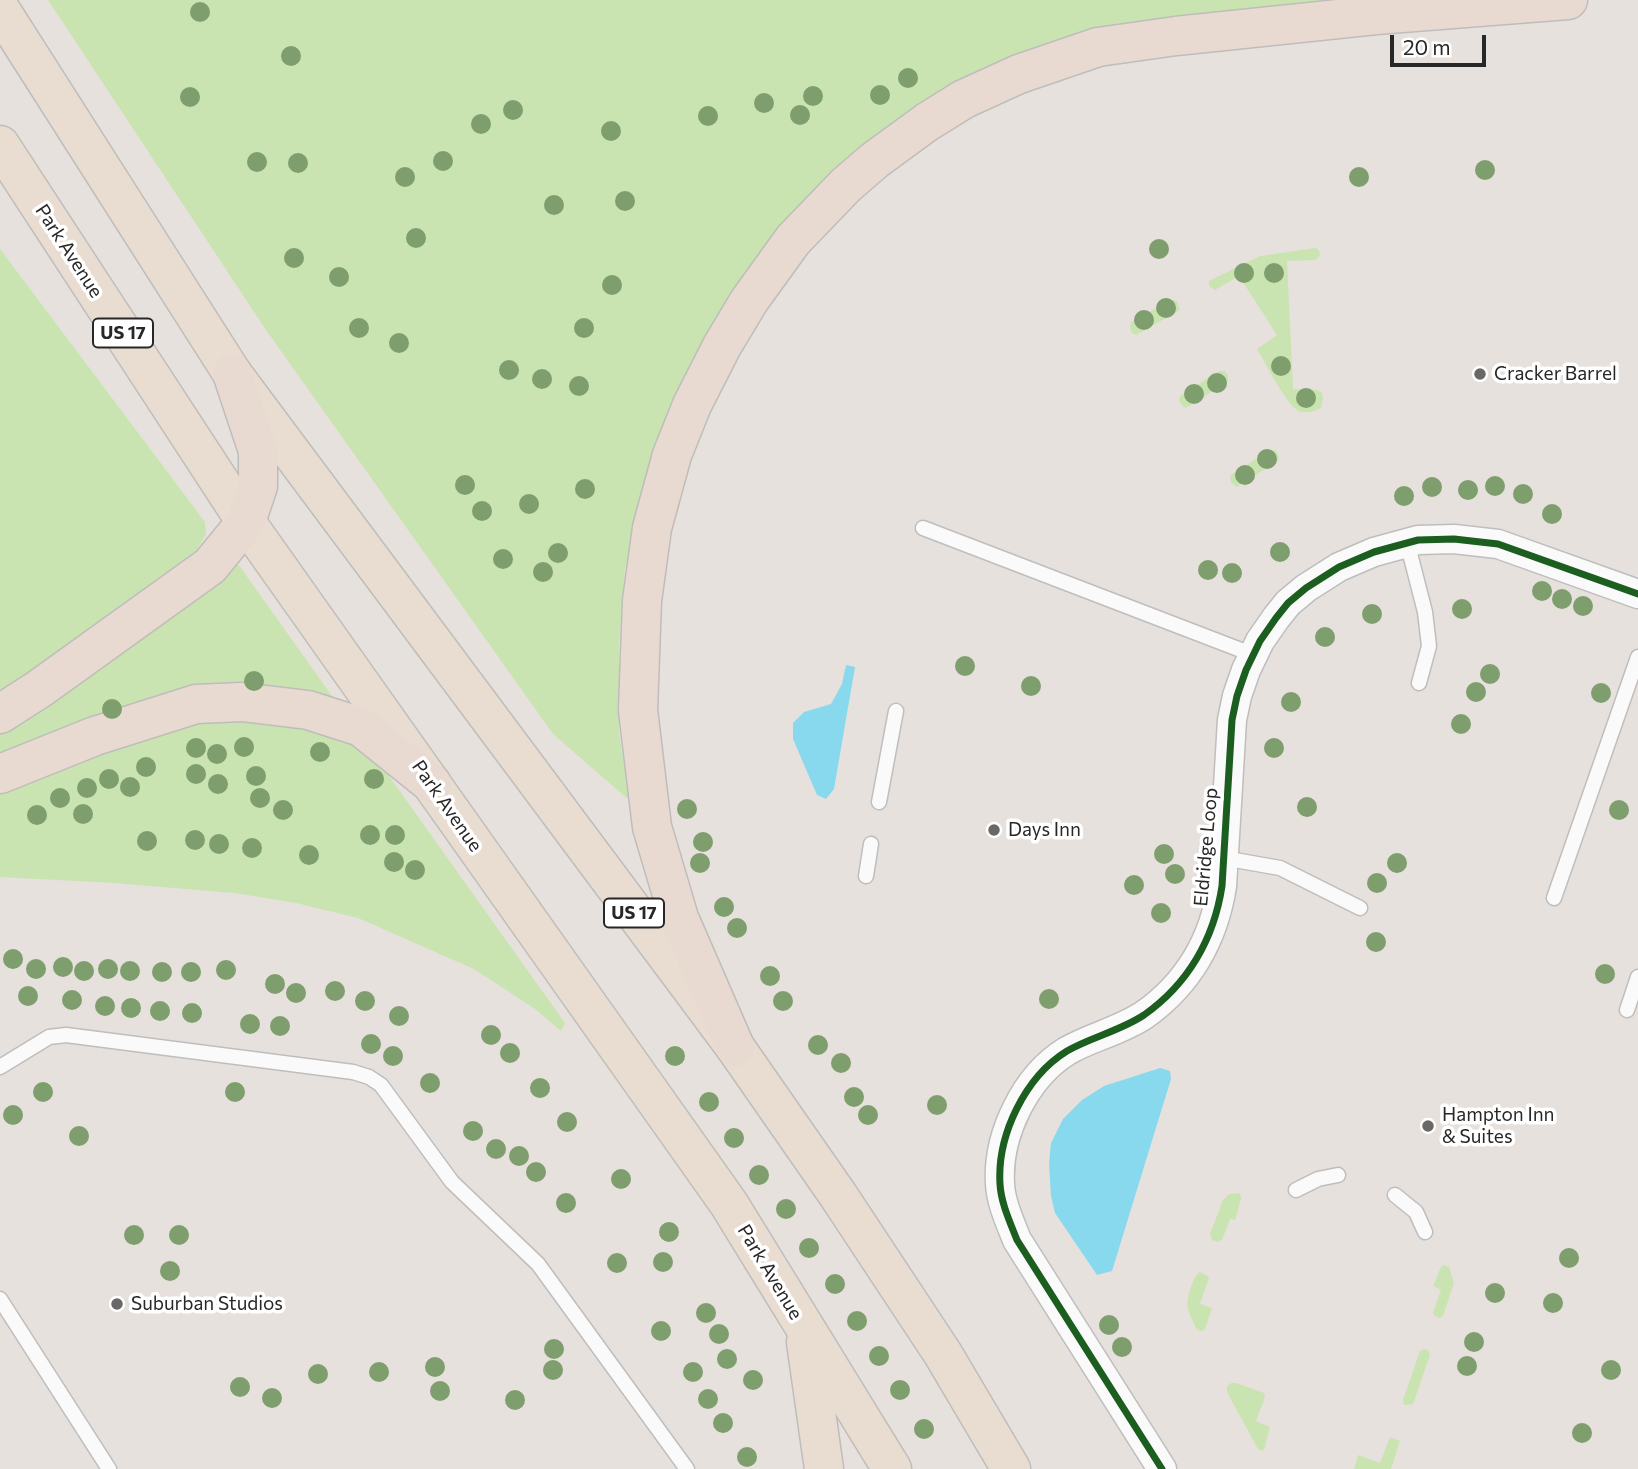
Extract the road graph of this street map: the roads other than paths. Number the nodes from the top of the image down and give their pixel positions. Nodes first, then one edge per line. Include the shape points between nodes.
1 (1568, 0) edge
2 (0, 9) edge
3 (0, 145) edge
4 (232, 373) junction
5 (246, 522) junction
6 (923, 528) dead end
7 (1407, 542) junction
8 (1638, 594) edge
9 (1254, 655) junction
10 (1638, 657) edge
11 (1419, 683) dead end
12 (896, 711) dead end
13 (0, 714) edge
14 (0, 774) edge
15 (432, 785) junction
16 (879, 803) dead end
17 (871, 844) dead end
18 (1223, 858) junction
19 (866, 876) dead end
20 (1554, 898) dead end
21 (1360, 908) dead end
22 (1638, 977) edge
23 (1627, 1010) dead end
24 (735, 1047) junction
25 (0, 1067) edge
26 (1338, 1175) dead end
27 (1296, 1190) dead end
28 (1395, 1195) dead end
29 (1425, 1232) dead end
30 (0, 1299) edge
31 (804, 1329) junction
32 (109, 1469) edge
33 (687, 1469) edge
34 (824, 1469) edge
35 (892, 1469) edge
36 (1011, 1469) edge
37 (1162, 1469) edge

1 - 24 highway via 1376,15 1098,47 1018,74 927,122 846,185 793,240 749,301 692,405 672,455 652,528 642,601 638,710 652,827 679,918
2 - 4 highway, US 17
3 - 5 highway, Park Avenue / US 17
4 - 5 highway via 258,451 258,486
4 - 24 highway, US 17
5 - 13 highway via 210,566
5 - 15 highway, Park Avenue / US 17
6 - 9 lane
7 - 8 street, Eldridge Loop via 1454,539 1498,544
7 - 9 street, Eldridge Loop via 1339,567 1306,588 1276,618
7 - 11 lane via 1429,646
9 - 18 street, Eldridge Loop via 1232,715
10 - 20 lane
12 - 16 lane
14 - 15 highway via 95,736 197,705 242,702 308,710 361,727
15 - 31 highway, Park Avenue / US 17 via 729,1204
17 - 19 lane
18 - 21 lane via 1280,868
18 - 37 street, Eldridge Loop via 1212,928 1184,976 1143,1016 1065,1053 1046,1069 1016,1110 1002,1152 1000,1185 1017,1240
22 - 23 lane
24 - 36 highway, US 17 via 920,1320
25 - 33 lane via 49,1037 66,1035 369,1077 381,1086 452,1182 538,1264
26 - 27 lane
28 - 29 lane via 1416,1212
30 - 32 lane
31 - 34 highway
31 - 35 highway, Park Avenue / US 17

